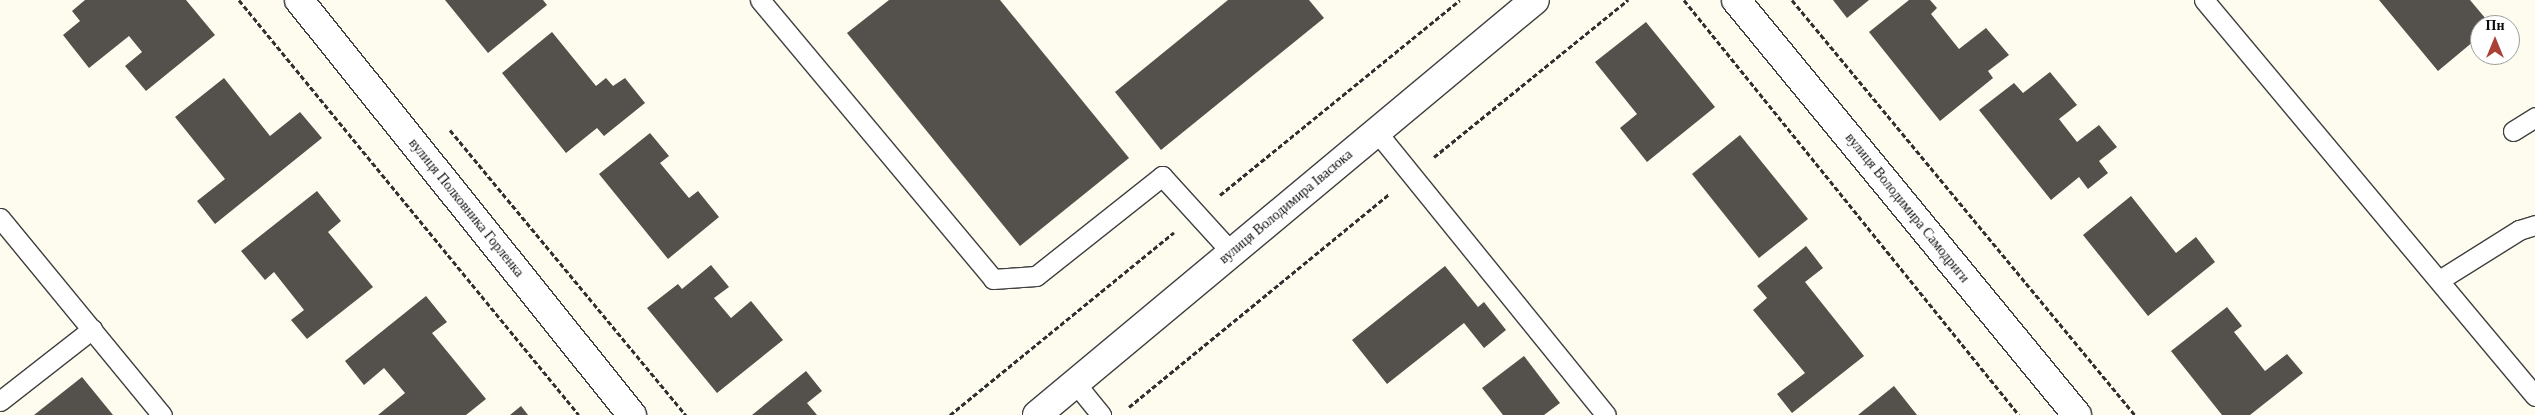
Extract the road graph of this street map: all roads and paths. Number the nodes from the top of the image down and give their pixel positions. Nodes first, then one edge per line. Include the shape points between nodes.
1 (239, 0) edge
2 (299, 0) edge
3 (760, 0) edge
4 (1535, 0) edge
5 (1628, 0) edge
6 (1684, 0) edge
7 (1736, 0) edge
8 (1792, 0) edge
9 (2204, 0) edge
10 (2535, 117) edge
11 (444, 123) dead end
12 (1376, 131) junction
13 (2513, 131) dead end
14 (1411, 175) junction
15 (0, 218) edge
16 (2535, 225) edge
17 (1232, 253) junction
18 (2441, 279) junction
19 (92, 329) junction
20 (1076, 384) junction
21 (2535, 396) edge
22 (0, 401) edge
23 (1127, 409) dead end
24 (162, 415) edge
25 (579, 415) edge
26 (632, 415) edge
27 (686, 415) edge
28 (1037, 415) edge
29 (1101, 415) edge
30 (1606, 415) edge
31 (2019, 415) edge
32 (2077, 415) edge
33 (2135, 415) edge

1 - 25 path
2 - 26 street, вулиця Полковника Горленка
3 - 17 lane via 993,279 1036,276 1162,176
4 - 12 street, вулиця Володимира Івасюка
5 - 14 path
6 - 31 path
7 - 32 street, вулиця Володимира Самодриги
8 - 33 path
9 - 18 lane
10 - 13 lane
11 - 27 path
12 - 14 lane
12 - 17 street, вулиця Володимира Івасюка
14 - 23 path
14 - 30 lane
15 - 19 lane
16 - 18 lane via 2519,230
17 - 20 street, вулиця Володимира Івасюка
18 - 21 lane
19 - 22 lane
19 - 24 lane
20 - 28 street, вулиця Володимира Івасюка
20 - 29 lane

